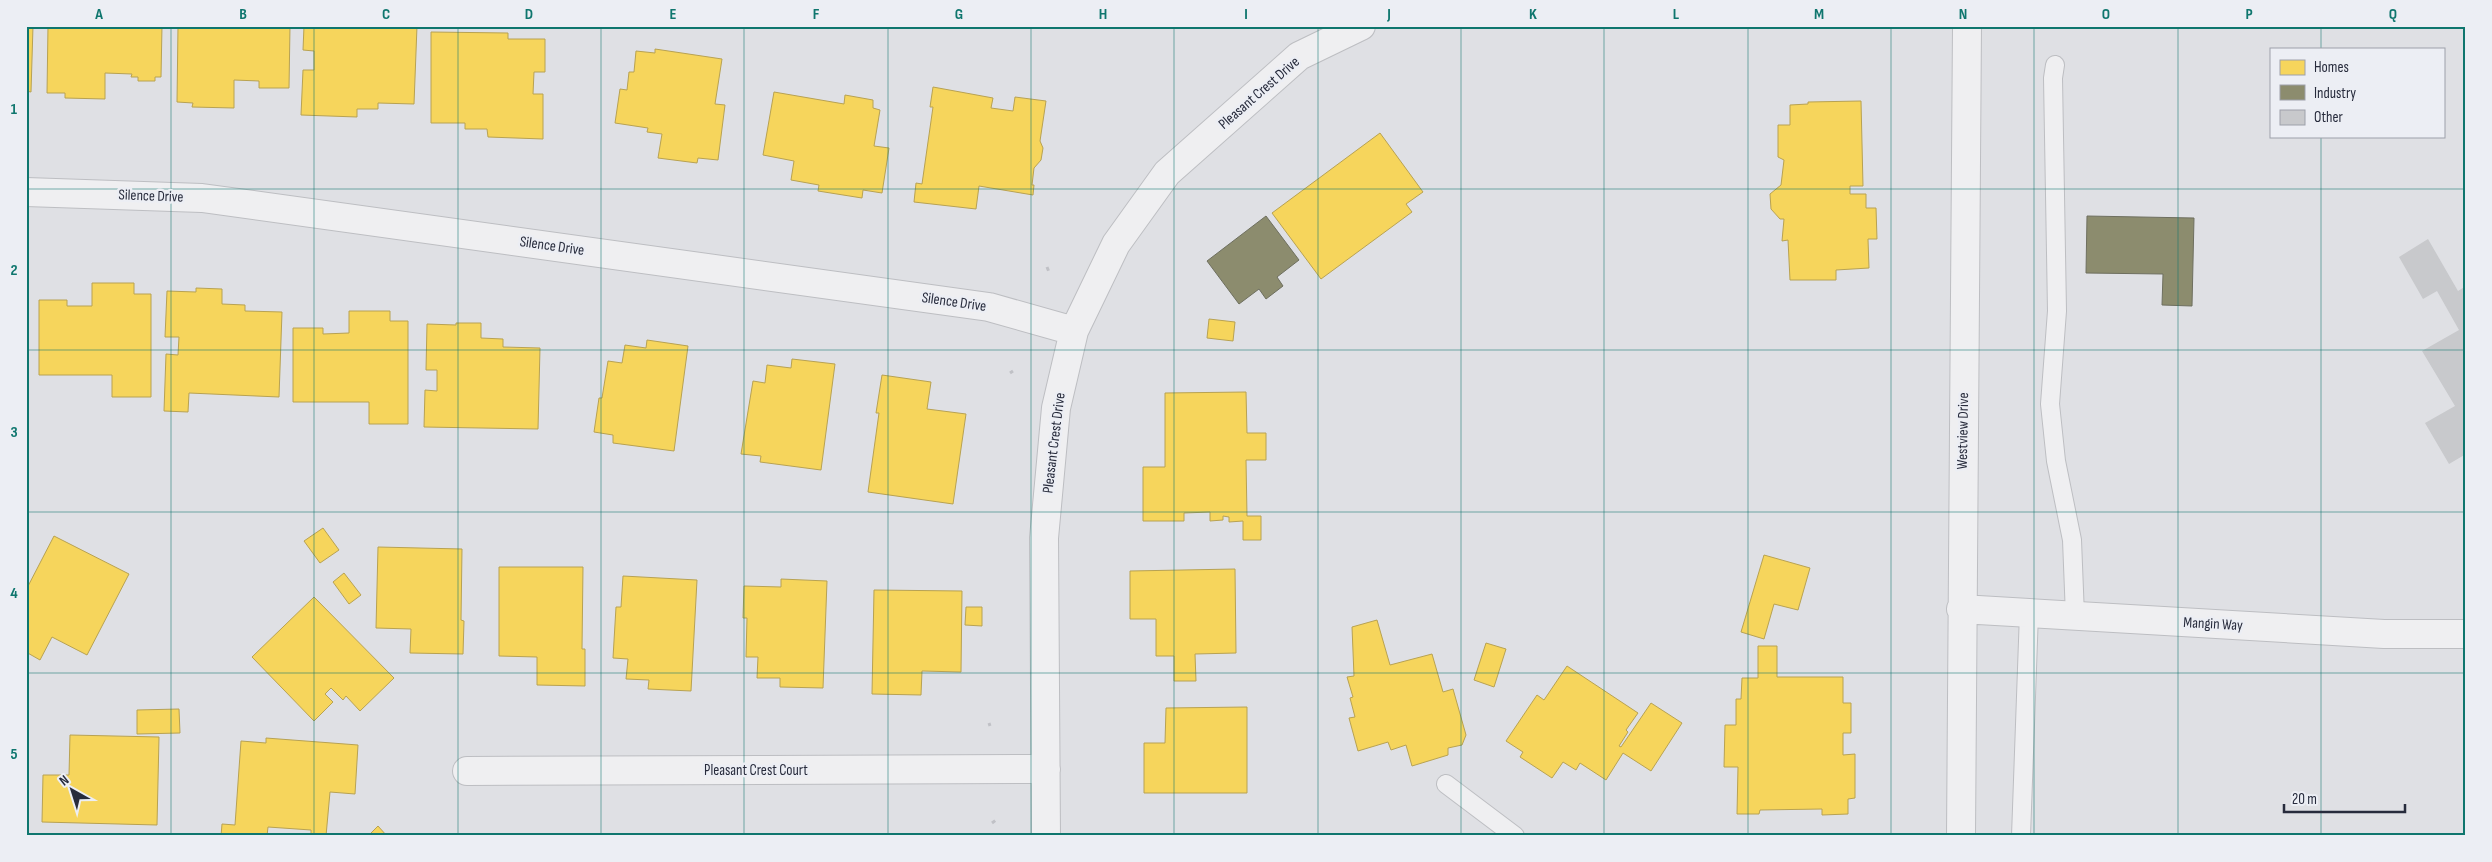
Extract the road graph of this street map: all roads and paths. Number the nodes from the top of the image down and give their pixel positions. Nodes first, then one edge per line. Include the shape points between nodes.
1 (1361, 26) edge
2 (1967, 26) edge
3 (2055, 65) dead end
4 (26, 192) edge
5 (1047, 267) dead end
6 (1049, 272) dead end
7 (1074, 331) junction
8 (1961, 609) junction
9 (2029, 614) junction
10 (2075, 616) junction
11 (2466, 634) edge
12 (1046, 770) junction
13 (466, 771) dead end
14 (1446, 784) dead end
15 (996, 820) dead end
16 (992, 823) dead end
17 (1046, 836) edge
18 (1515, 836) edge
19 (1961, 836) edge
20 (2021, 836) edge

1 - 7 street, Pleasant Crest Drive via 1299,56 1167,173 1116,244
2 - 8 street, Westview Drive
3 - 10 lane via 2057,311 2050,404 2056,461 2072,540
4 - 7 street, Silence Drive via 202,198 989,307
5 - 6 path
7 - 12 street, Pleasant Crest Drive via 1056,408 1044,538
8 - 9 street, Mangin Way
8 - 19 street, Westview Drive
9 - 10 street, Mangin Way
9 - 20 lane
10 - 11 street, Mangin Way via 2384,634
12 - 13 street, Pleasant Crest Court
12 - 17 street, Pleasant Crest Drive
14 - 18 lane
15 - 16 path

